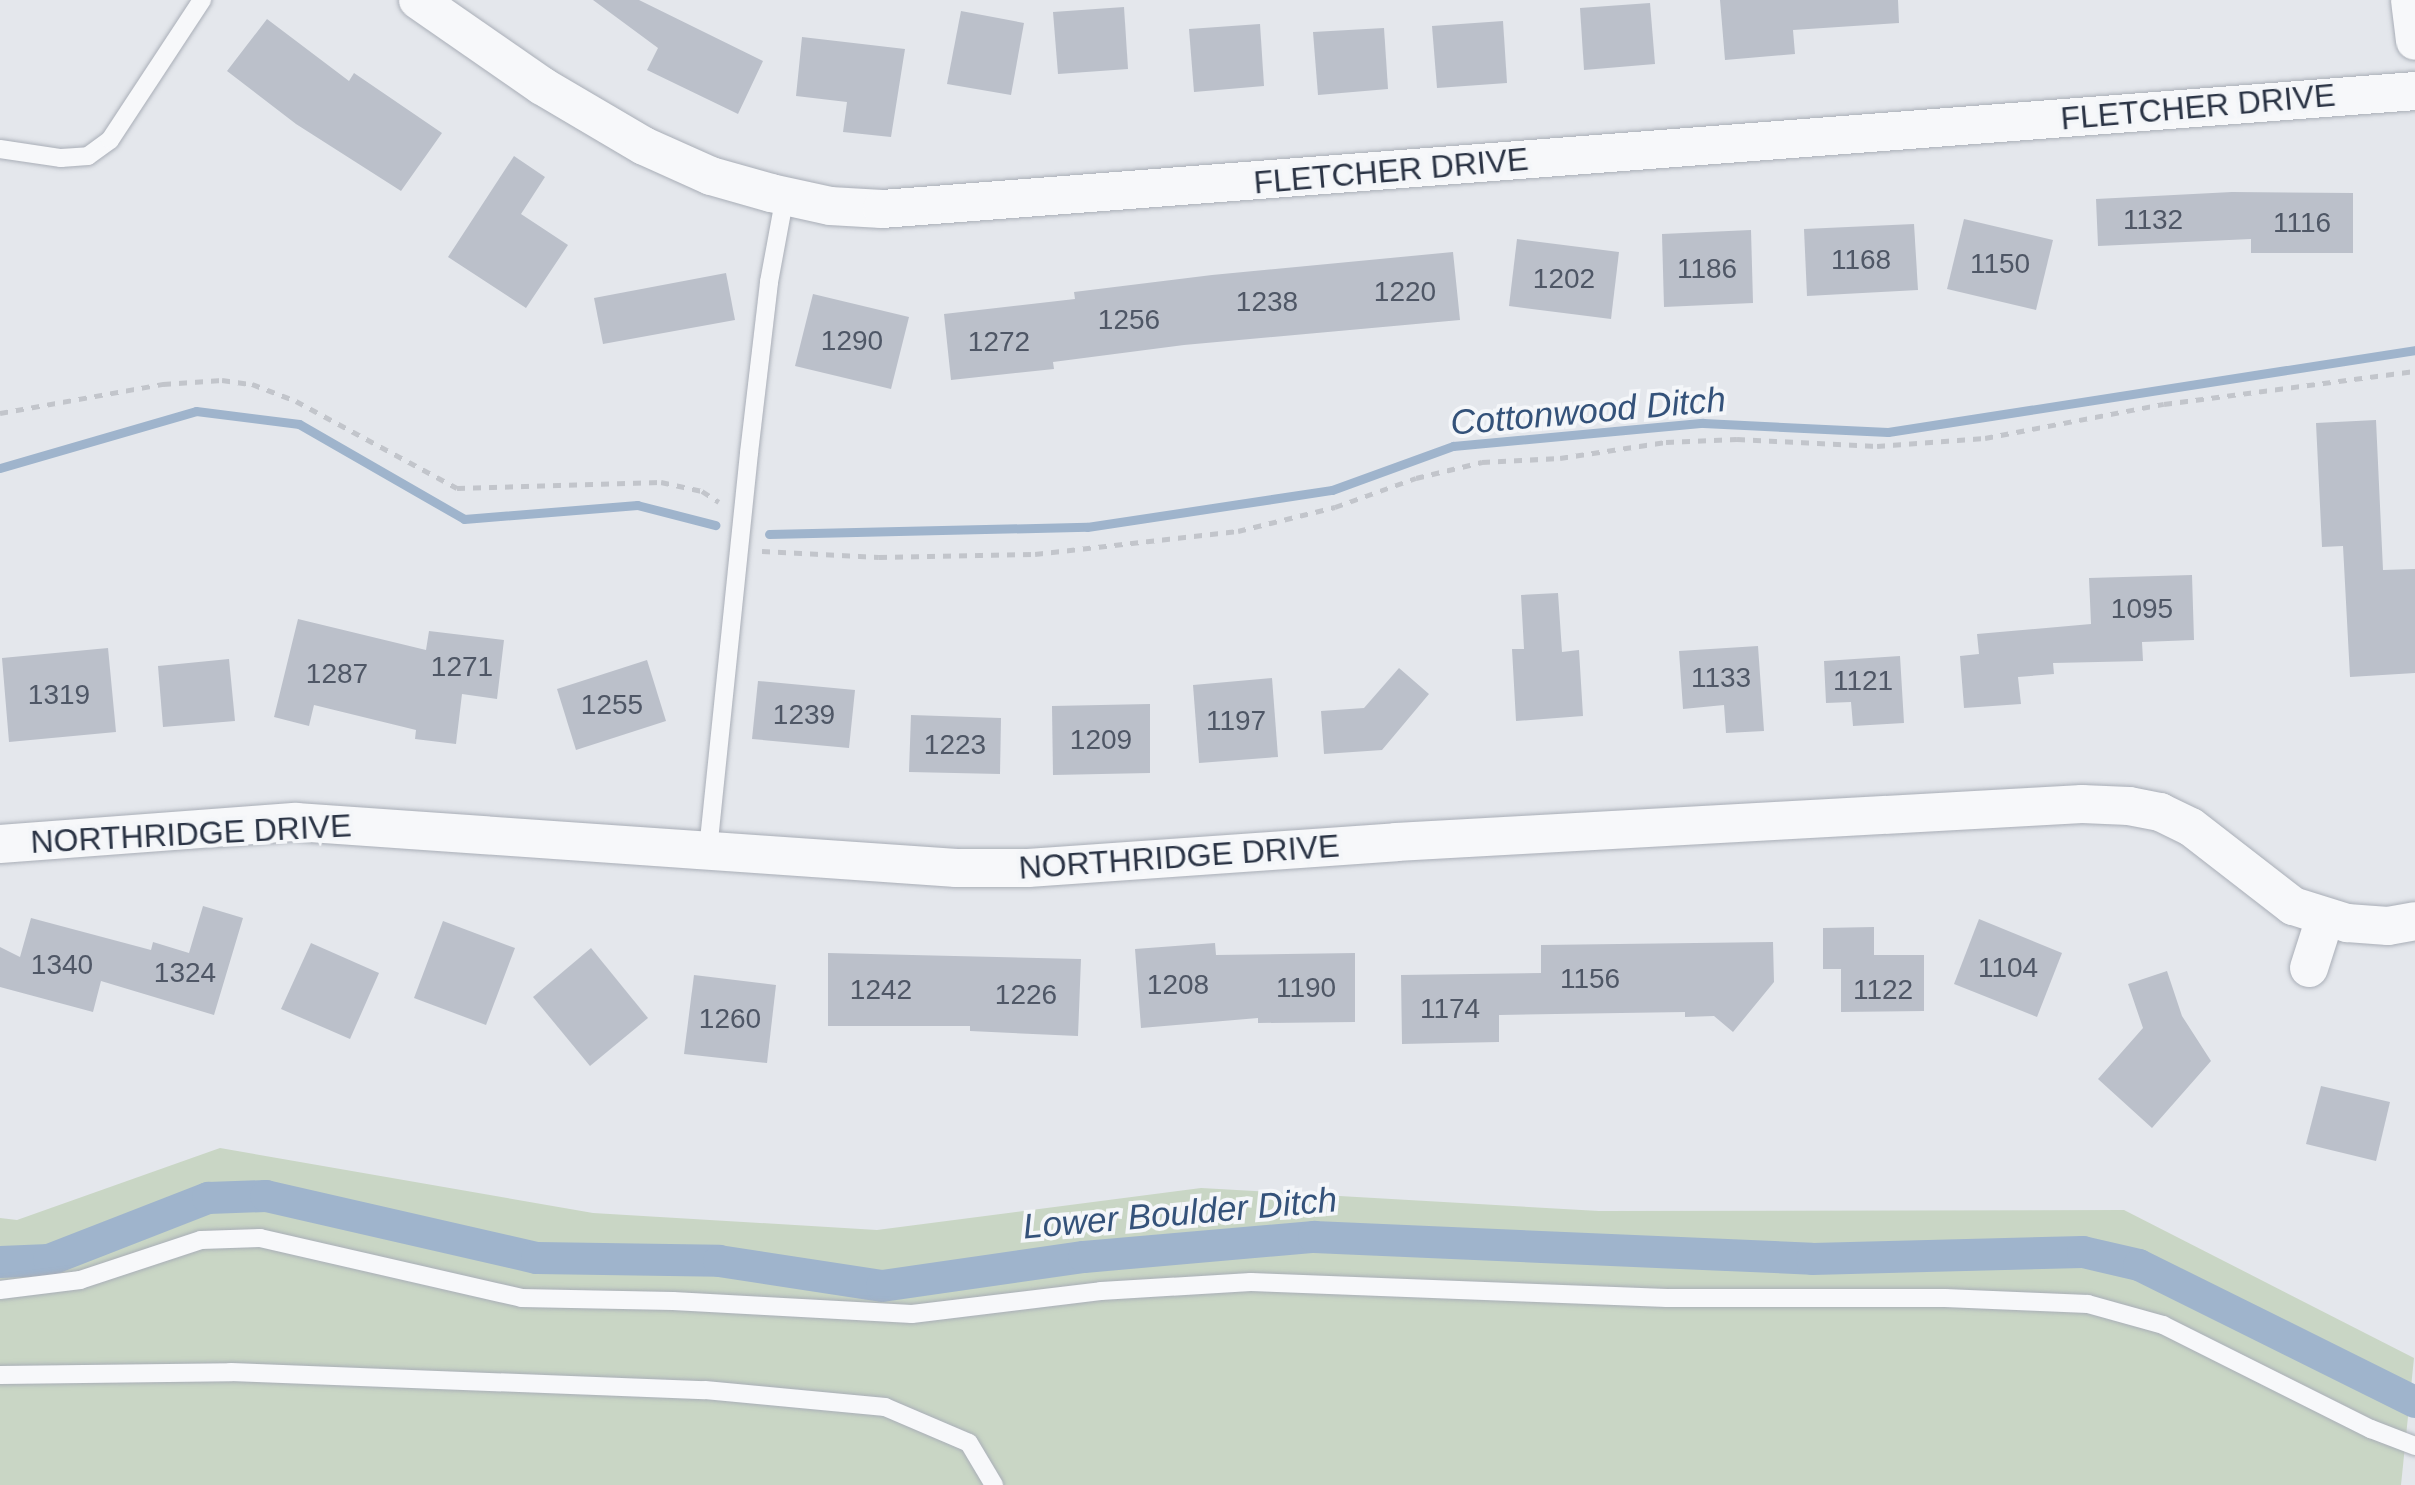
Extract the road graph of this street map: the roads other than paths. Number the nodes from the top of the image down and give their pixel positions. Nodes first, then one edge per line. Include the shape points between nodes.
1 (202, 0) edge
2 (418, 0) edge
3 (2410, 0) edge
4 (2415, 42) edge
5 (2415, 91) edge
6 (0, 149) edge
7 (785, 196) junction
8 (0, 844) edge
9 (708, 850) junction
10 (2325, 918) junction
11 (2415, 921) edge
12 (2309, 968) dead end
13 (0, 1290) edge
14 (0, 1374) edge
15 (2415, 1446) edge
16 (994, 1485) edge

1 - 6 lane via 110,140 88,156
2 - 7 street, FLETCHER DRIVE via 603,125 711,176
3 - 4 street
5 - 7 street, FLETCHER DRIVE via 936,208 830,206
7 - 9 lane via 769,282
8 - 9 street, NORTHRIDGE DRIVE via 296,822
9 - 10 street, NORTHRIDGE DRIVE via 1028,868 1416,841 2129,806 2191,827 2272,893
10 - 11 street, NORTHRIDGE DRIVE via 2388,926
10 - 12 street
13 - 15 lane via 80,1280 201,1240 260,1238 521,1298 912,1314 1101,1291 1251,1282 1667,1298 2088,1304 2163,1325
14 - 16 lane via 230,1372 706,1390 885,1407 969,1443

